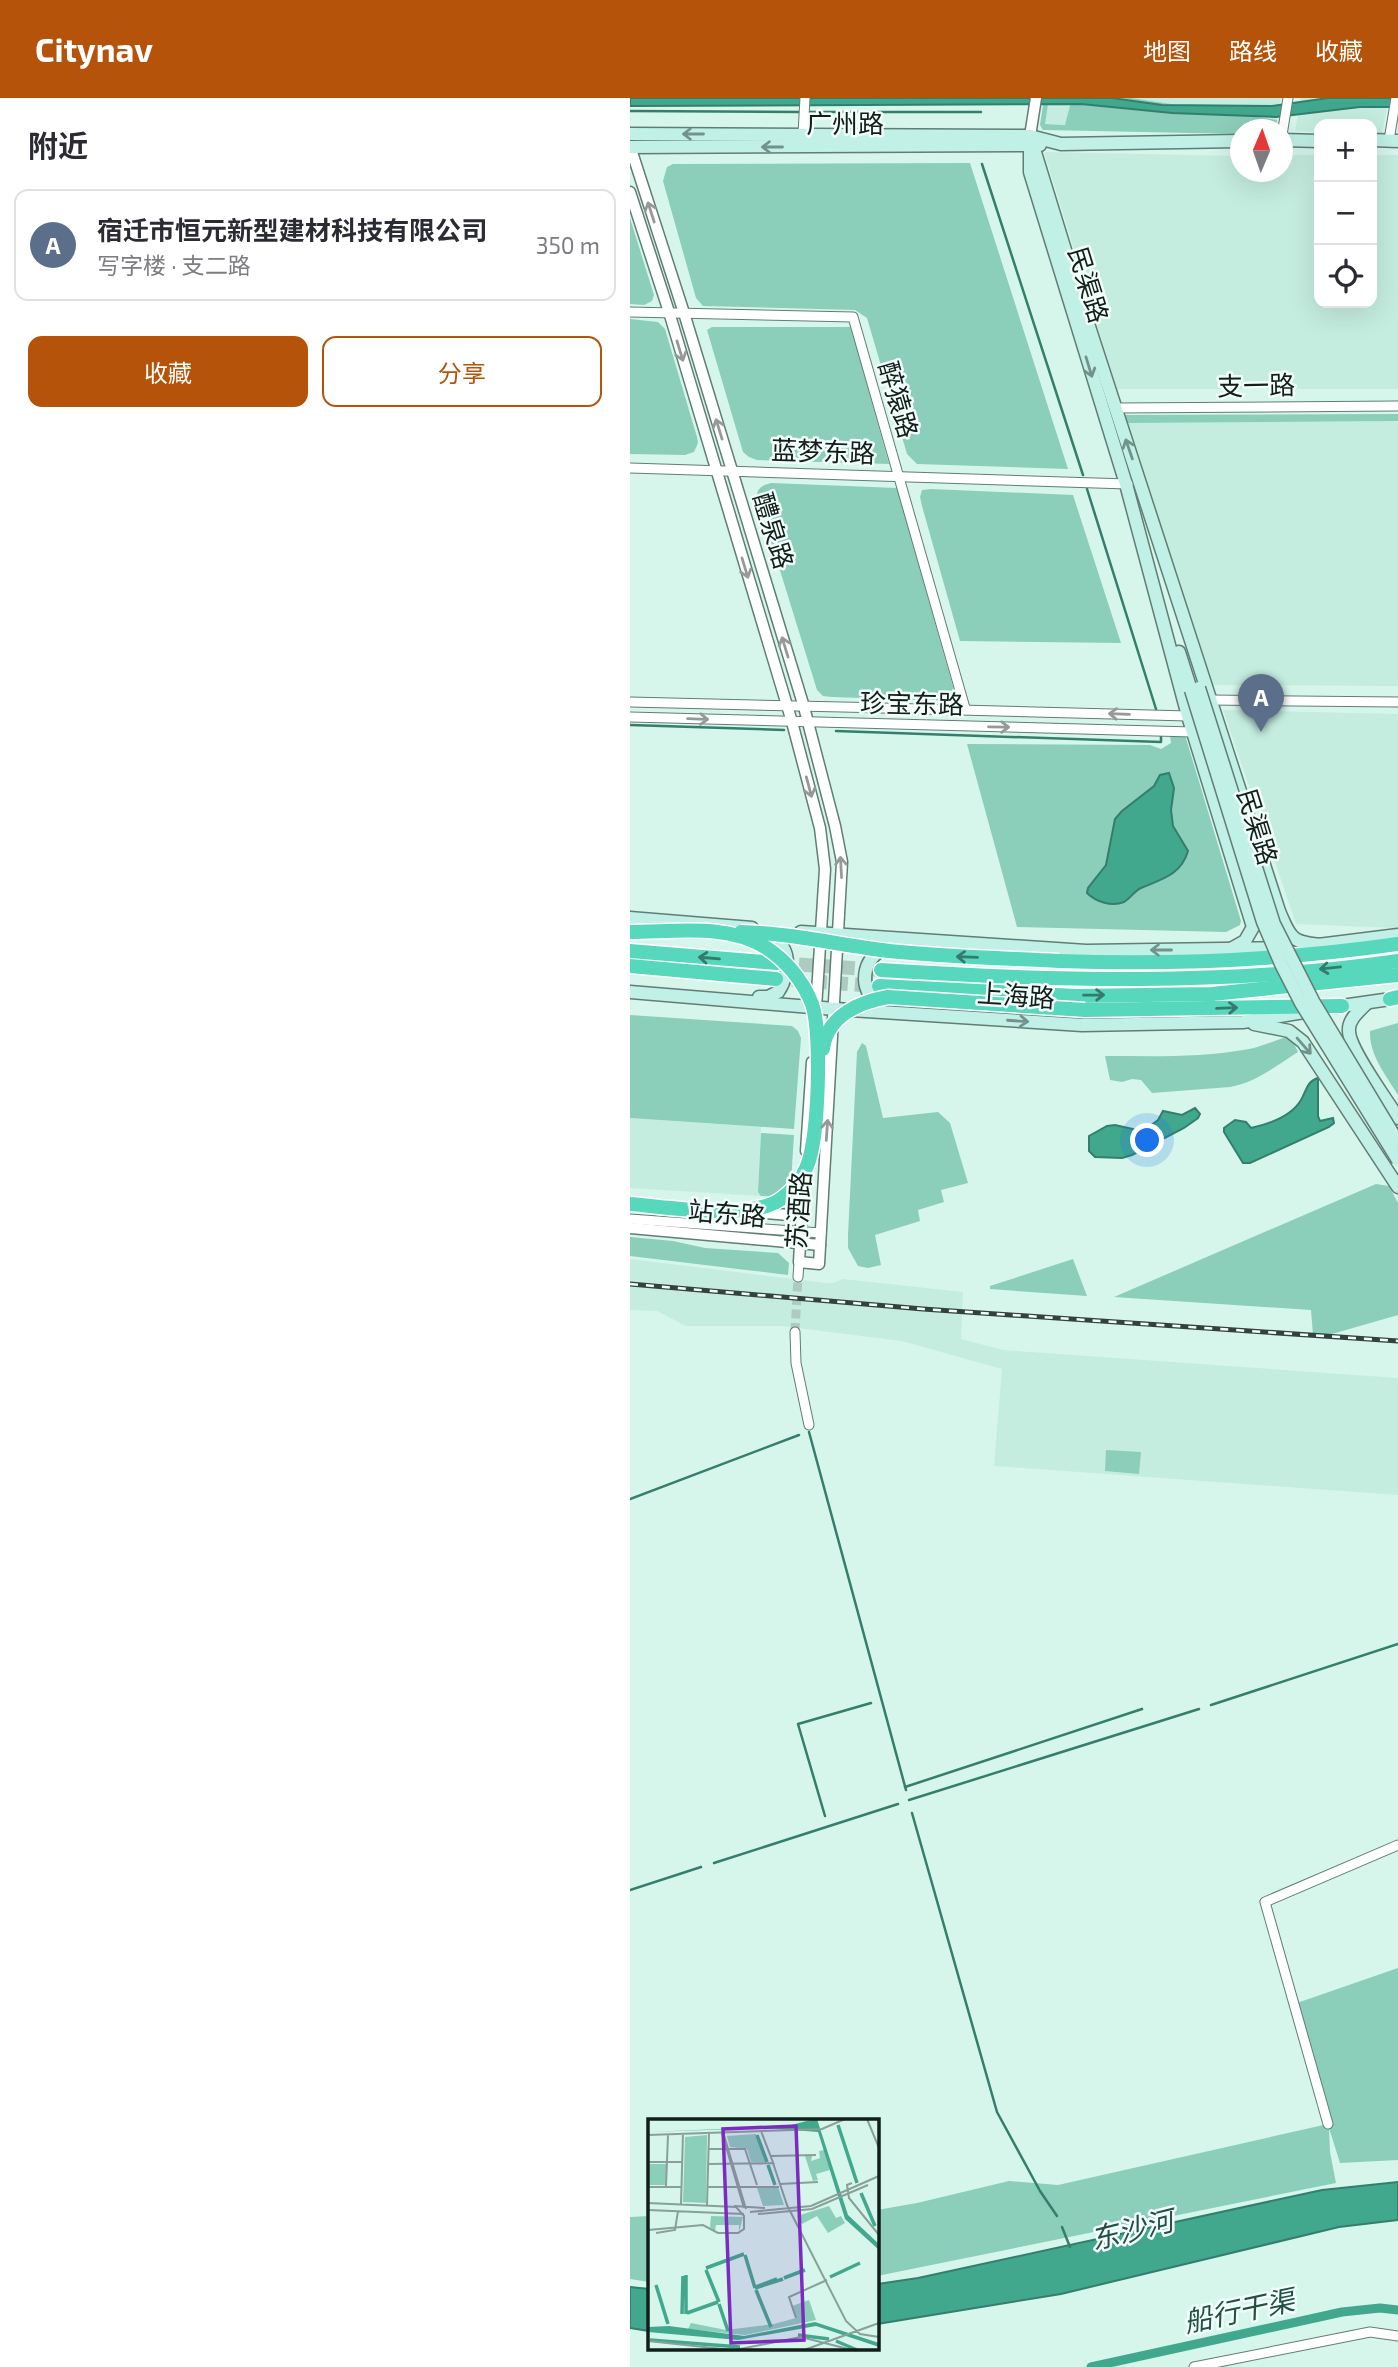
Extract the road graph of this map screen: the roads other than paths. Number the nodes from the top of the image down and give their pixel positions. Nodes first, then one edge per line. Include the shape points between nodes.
1 (1036, 98) edge
2 (1288, 98) edge
3 (1396, 98) edge
4 (805, 107) edge
5 (1285, 119) edge
6 (630, 134) edge
7 (803, 134) junction
8 (1293, 140) edge
9 (1393, 140) edge
10 (1230, 141) edge
11 (1314, 141) edge
12 (1031, 143) junction
13 (630, 147) edge
14 (630, 192) edge
15 (630, 312) edge
16 (669, 313) junction
17 (684, 313) junction
18 (1398, 406) edge
19 (1115, 408) junction
20 (630, 468) edge
21 (716, 470) junction
22 (731, 470) junction
23 (898, 475) junction
24 (1140, 481) junction
25 (1126, 484) junction
26 (1195, 689) junction
27 (1211, 700) junction
28 (630, 702) edge
29 (1398, 702) edge
30 (787, 706) junction
31 (804, 707) junction
32 (965, 708) junction
33 (1188, 716) junction
34 (630, 717) edge
35 (792, 722) junction
36 (807, 722) junction
37 (1193, 732) junction
38 (630, 918) edge
39 (675, 921) junction
40 (706, 931) junction
41 (630, 932) edge
42 (820, 933) junction
43 (839, 935) junction
44 (1398, 935) edge
45 (950, 942) junction
46 (1398, 944) edge
47 (1324, 945) junction
48 (1229, 950) junction
49 (630, 951) edge
50 (1398, 961) edge
51 (777, 963) tunnel mouth
52 (630, 966) edge
53 (881, 970) tunnel mouth
54 (1398, 975) edge
55 (776, 979) tunnel mouth
56 (879, 986) tunnel mouth
57 (630, 992) edge
58 (668, 995) junction
59 (1395, 998) edge
60 (1366, 1004) junction
61 (1342, 1006) junction
62 (816, 1007) junction
63 (835, 1009) junction
64 (950, 1016) junction
65 (1243, 1022) junction
66 (816, 1112) junction
67 (1398, 1118) edge
68 (1398, 1142) edge
69 (1398, 1160) edge
70 (1398, 1187) edge
71 (803, 1193) junction
72 (630, 1203) edge
73 (775, 1214) junction
74 (801, 1216) junction
75 (630, 1219) edge
76 (630, 1228) edge
77 (800, 1237) junction
78 (820, 1239) junction
79 (799, 1262) junction
80 (798, 1278) tunnel mouth
81 (795, 1332) tunnel mouth
82 (809, 1425) dead end
83 (1398, 1845) edge
84 (1328, 2124) dead end
85 (1398, 2336) edge
86 (1194, 2367) edge

1 - 12 street, 民渠路
2 - 5 street
3 - 9 street
4 - 7 street
7 -> 6 main road, 广州路
7 - 12 main road, 广州路
8 - 11 main road
10 - 12 main road, 广州路
12 -> 13 main road, 广州路
12 - 19 main road, 民渠路
12 -> 25 main road, 民渠路 via 1030,172
17 -> 13 street, 醴泉路
14 - 16 street, 醴泉路
15 - 16 street, 醉猿路
16 - 17 street, 醉猿路
16 -> 21 street, 醴泉路
22 -> 17 street, 醴泉路
17 - 23 street, 醉猿路 via 853,317
18 - 19 street, 支一路
24 -> 19 main road, 民渠路
20 - 21 street, 蓝梦东路
21 - 22 street, 蓝梦东路
21 -> 30 street, 醴泉路
22 - 23 street, 蓝梦东路
31 -> 22 street, 醴泉路
23 - 25 street, 蓝梦东路
23 - 32 street, 醉猿路
24 - 25 street, 蓝梦东路
24 - 26 main road, 民渠路
24 - 27 main road, 民渠路
25 - 26 main road, 民渠路
25 - 33 main road, 民渠路
26 - 68 main road, 民渠路, bridge via 1274,924 1312,1001
26 - 69 main road, 民渠路, bridge via 1255,897 1281,964
27 - 29 street
27 - 47 main road, 民渠路 via 1286,927 1297,943
28 - 30 street, 珍宝东路
30 - 31 street, 珍宝东路
30 - 35 street, 醴泉路
31 - 32 street, 珍宝东路
31 - 36 street, 醴泉路
33 -> 32 street, 珍宝东路
33 - 37 main road, 民渠路
34 -> 35 street, 珍宝东路
35 - 36 street, 珍宝东路
35 -> 42 street, 醴泉路 via 824,856
36 -> 37 street, 珍宝东路
43 -> 36 street, 醴泉路 via 842,862
37 - 48 main road, 民渠路 via 1253,927 1245,941
38 - 39 main road, 上海路
39 - 42 main road, 上海路
39 - 58 main road via 777,940 788,961 787,973 778,992 768,997
40 - 41 highway, bridge
46 -> 40 highway, bridge via 1294,957 1059,961 955,957 761,932
40 - 66 highway, bridge via 758,943 800,981 812,1004 818,1035
42 - 43 main road, 上海路
42 - 62 street, 苏酒路
43 - 45 main road, 上海路
43 - 63 street, 苏酒路
44 - 47 main road, 上海路
48 -> 45 main road, 上海路 via 1086,951
45 - 64 main road via 886,947 870,959 865,975 870,998 880,1007
47 - 48 main road, 上海路
51 -> 49 highway
50 -> 53 highway, 上海路 via 1271,974 1113,979
52 - 55 highway
56 -> 54 highway, 上海路 via 1076,996 1212,994
57 - 58 main road, 上海路
58 - 62 main road, 上海路
59 - 60 main road, 上海路
60 - 61 main road, 上海路
60 - 67 main road via 1352,1018 1349,1031 1359,1056
61 - 65 main road, 上海路
66 -> 61 highway, bridge via 827,1034 858,1005 888,997 1085,1010
62 - 63 main road, 上海路
62 - 71 street, 苏酒路
63 - 64 main road, 上海路
78 -> 63 street, 苏酒路
64 -> 65 main road, 上海路 via 1082,1025
65 -> 70 main road via 1289,1031 1303,1042
66 - 72 highway, bridge via 814,1140 800,1180 764,1208 741,1212
71 - 73 street
71 - 74 street, 苏酒路
72 - 73 street, 站东路
73 - 74 street, 站东路
74 - 77 street, 苏酒路
75 - 77 street
76 - 77 street, 站东路
77 - 78 street, 站东路
77 - 79 street, 苏酒路
78 - 79 street, 苏酒路 via 819,1264
79 - 80 street
81 - 82 street via 796,1363
83 - 84 street via 1265,1902
85 - 86 street via 1370,2332

